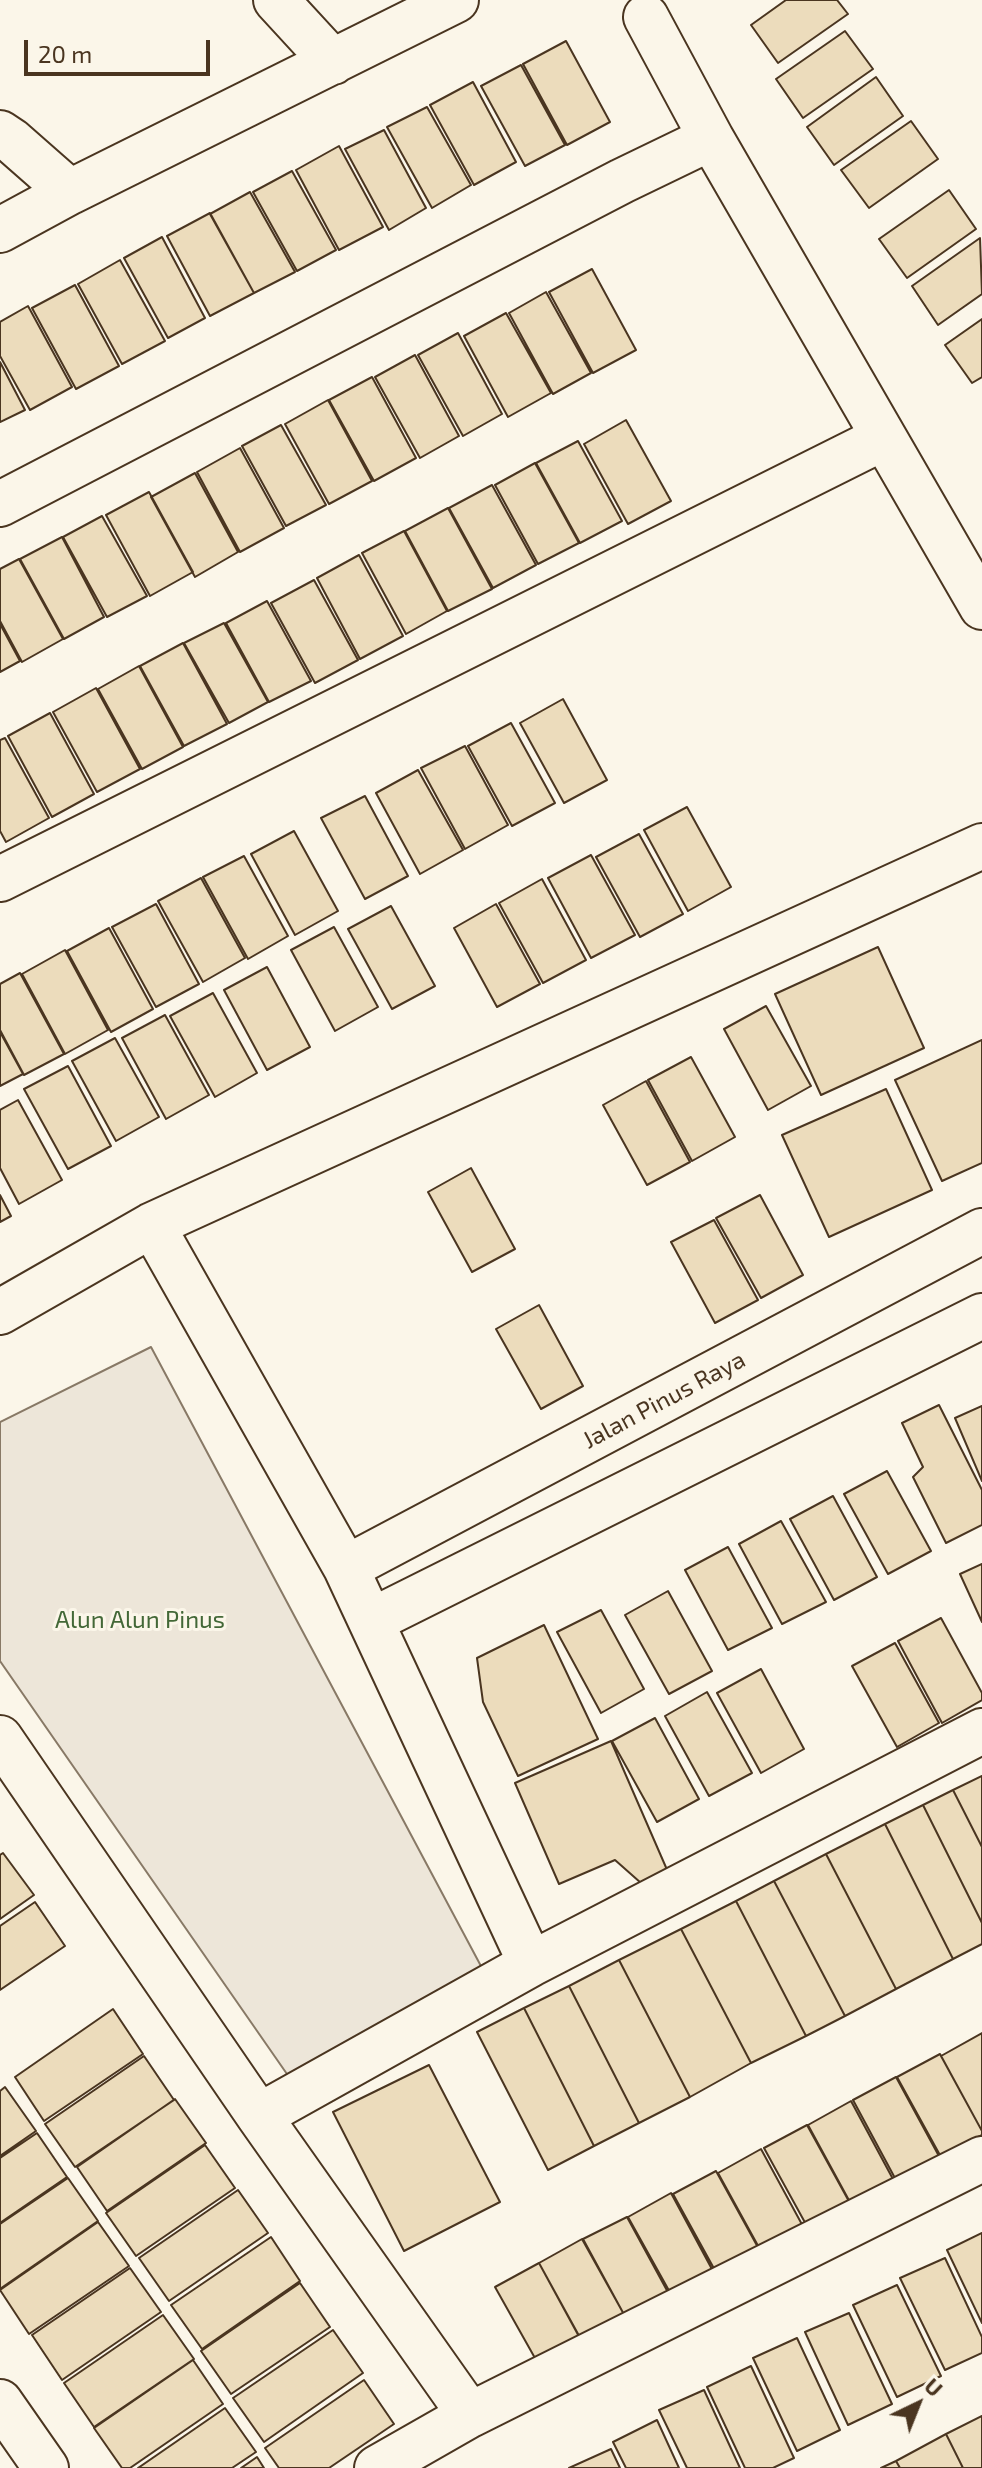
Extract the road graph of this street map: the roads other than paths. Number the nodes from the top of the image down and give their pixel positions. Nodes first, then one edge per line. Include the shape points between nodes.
1 (276, 0) edge
2 (456, 0) edge
3 (646, 17) dead end
4 (333, 62) junction
5 (0, 133) edge
6 (711, 138) junction
7 (70, 192) junction
8 (0, 230) edge
9 (883, 438) junction
10 (0, 504) edge
11 (982, 607) edge
12 (982, 846) edge
13 (0, 879) edge
14 (152, 1225) junction
15 (982, 1231) edge
16 (0, 1312) edge
17 (982, 1316) edge
18 (346, 1568) junction
19 (371, 1621) junction
20 (982, 1731) edge
21 (0, 1738) edge
22 (531, 1964) junction
23 (259, 2116) junction
24 (982, 2159) edge
25 (0, 2402) edge
26 (470, 2415) junction
27 (46, 2468) edge
28 (377, 2468) edge

1 - 4 street
2 - 4 street
3 - 6 street
4 - 7 street
5 - 7 street
6 - 9 street
6 - 10 street
7 - 8 street
9 - 11 street
9 - 13 street
12 - 14 street
14 - 16 street
14 - 18 street
15 - 18 street, Jalan Pinus Raya
17 - 19 street
18 - 19 street
19 - 22 street
20 - 22 street
21 - 23 street
22 - 23 street
23 - 26 street
24 - 26 street
25 - 27 street
26 - 28 street

